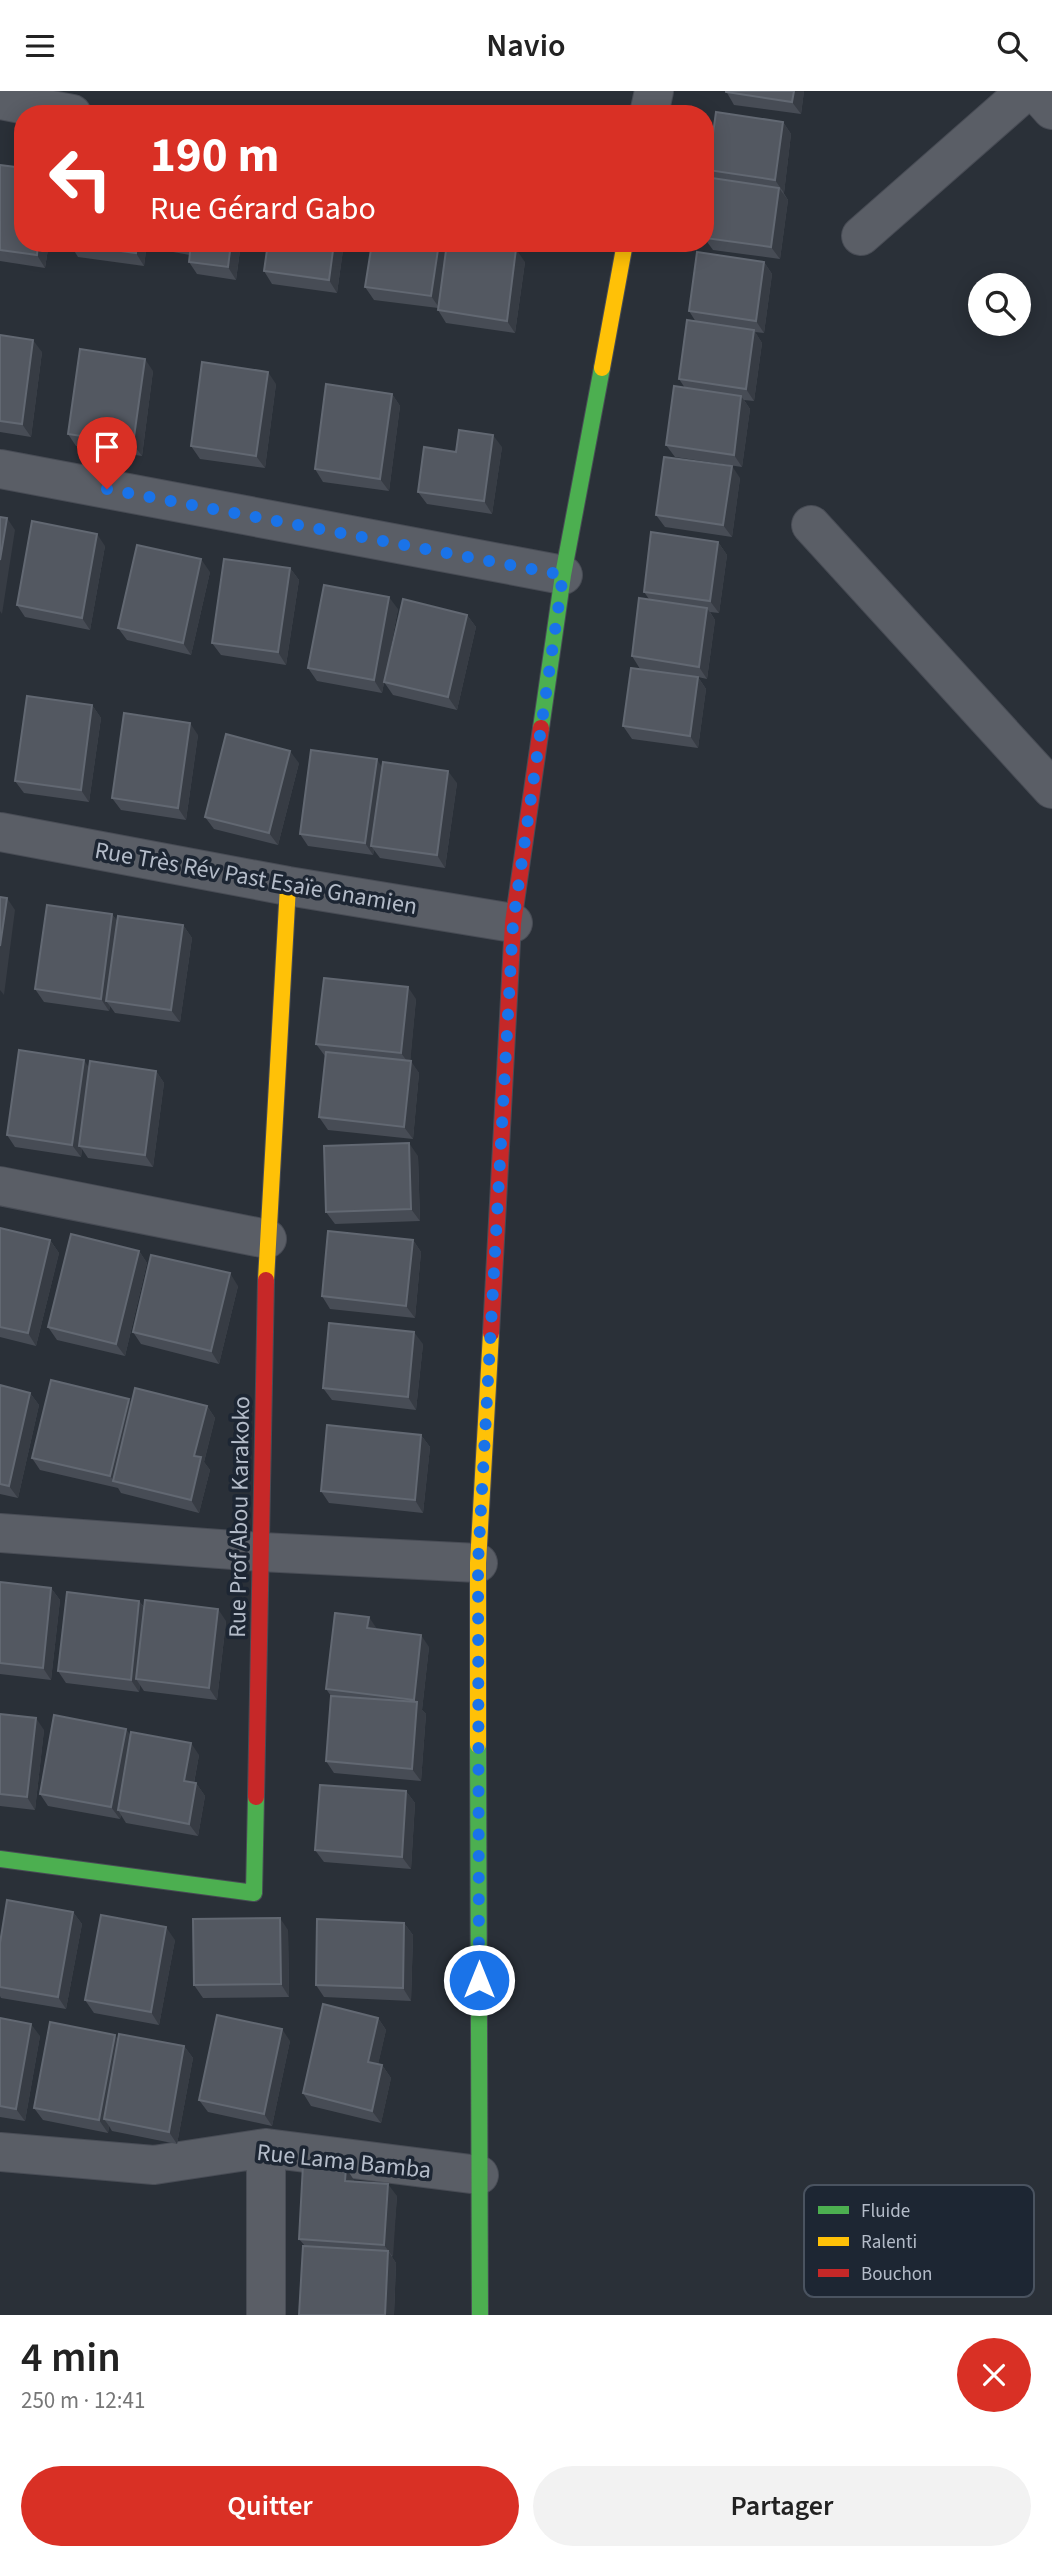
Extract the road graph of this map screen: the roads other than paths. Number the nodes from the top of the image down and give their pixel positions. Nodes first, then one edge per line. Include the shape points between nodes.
1 (1026, 91) edge
2 (1035, 91) edge
3 (0, 100) edge
4 (26, 105) edge
5 (1052, 110) edge
6 (861, 236) dead end
7 (623, 252) edge
8 (0, 469) edge
9 (811, 525) dead end
10 (563, 575) junction
11 (1052, 789) edge
12 (0, 832) edge
13 (288, 886) junction
14 (513, 923) junction
15 (0, 1186) edge
16 (267, 1239) junction
17 (0, 1533) edge
18 (261, 1552) junction
19 (478, 1563) junction
20 (0, 1859) edge
21 (266, 2148) junction
22 (0, 2152) edge
23 (480, 2175) junction
24 (266, 2315) edge
25 (480, 2315) edge

1 - 6 street
2 - 5 street
3 - 4 street
7 - 10 street
8 - 10 street
9 - 11 street
10 - 14 street
12 - 13 street, Rue Très Rév Past Esaïe Gnamien
13 - 14 street, Rue Très Rév Past Esaïe Gnamien
13 - 16 street, Rue Prof Abou Karakoko
14 - 19 street
15 - 16 street
16 - 18 street, Rue Prof Abou Karakoko
17 - 18 street
18 - 19 street
18 - 20 street, Rue Prof Abou Karakoko via 254,1893
19 - 23 street
21 - 22 street, Rue Lama Bamba via 154,2165
21 - 23 street, Rue Lama Bamba
21 - 24 street
23 - 25 street

